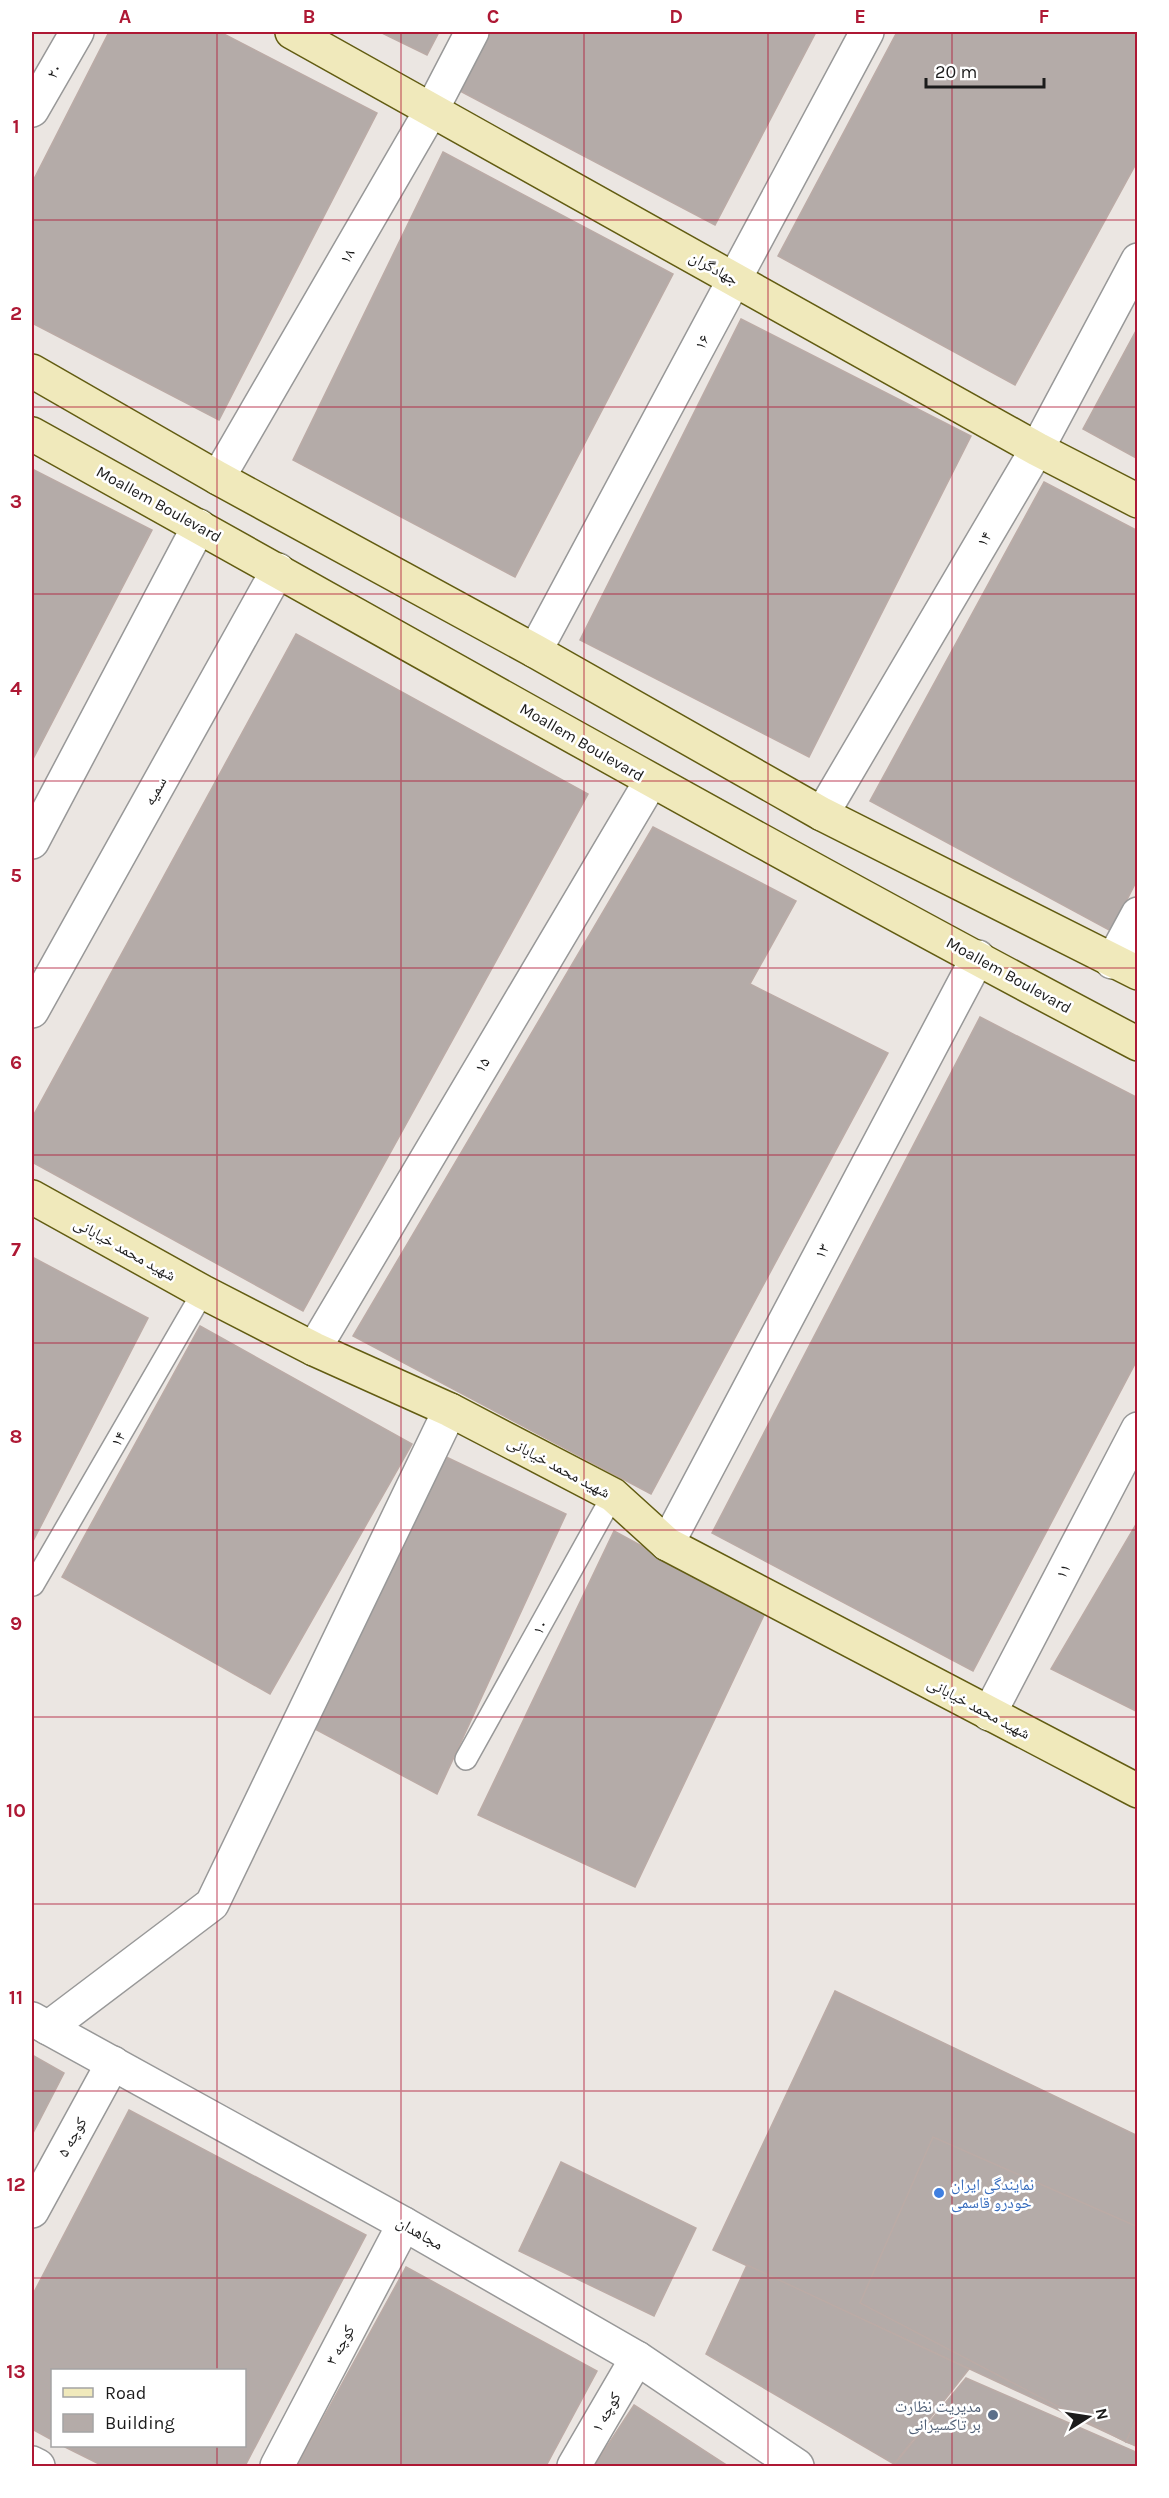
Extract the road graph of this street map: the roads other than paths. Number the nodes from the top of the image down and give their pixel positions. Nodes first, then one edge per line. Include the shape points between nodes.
1 (78, 32) edge
2 (292, 32) edge
3 (472, 32) edge
4 (867, 32) edge
5 (432, 109) junction
6 (32, 110) edge
7 (1137, 260) edge
8 (735, 280) junction
9 (32, 371) edge
10 (32, 434) edge
11 (1037, 449) junction
12 (218, 478) junction
13 (1137, 501) edge
14 (299, 522) junction
15 (199, 526) junction
16 (278, 570) junction
17 (535, 651) junction
18 (651, 781) junction
19 (822, 814) junction
20 (32, 842) edge
21 (1137, 914) edge
22 (978, 957) junction
23 (1125, 968) edge
24 (32, 1011) edge
25 (1137, 1044) edge
26 (32, 1197) edge
27 (203, 1292) junction
28 (314, 1349) junction
29 (450, 1410) junction
30 (1137, 1429) edge
31 (613, 1495) junction
32 (667, 1544) junction
33 (33, 1585) dead end
34 (989, 1714) junction
35 (466, 1759) dead end
36 (1137, 1791) edge
37 (40, 2024) edge
38 (113, 2063) junction
39 (32, 2211) edge
40 (404, 2224) junction
41 (637, 2358) junction
42 (32, 2463) edge
43 (38, 2466) edge
44 (277, 2466) edge
45 (574, 2466) edge
46 (797, 2466) edge

1 - 6 street, ۲۰
2 - 5 street, جهادگران
3 - 5 street, ۱۸
4 - 8 street, ۱۶
5 - 8 street, جهادگران
5 - 12 street, ۱۸
7 - 11 street, ۱۴
8 - 11 street, جهادگران
8 - 17 street, ۱۶
9 - 12 street
10 - 15 street, Moallem Boulevard
11 - 13 street, جهادگران
11 - 19 street, ۱۴
12 - 14 street
12 - 15 street
14 - 16 street
14 - 17 street
15 - 16 street, Moallem Boulevard
15 - 20 street
16 - 18 street, Moallem Boulevard
16 - 24 street, سمیه
17 - 19 street
18 - 22 street, Moallem Boulevard
18 - 28 street, ۱۵
19 - 23 street
21 - 23 street
22 - 25 street, Moallem Boulevard
22 - 32 street, ۱۳
26 - 27 street, شهید محمد خیابانی
27 - 28 street, شهید محمد خیابانی
27 - 33 lane, ۱۴
28 - 29 street, شهید محمد خیابانی
29 - 31 street, شهید محمد خیابانی
29 - 37 street via 212,1904
30 - 34 street, ۱۱
31 - 32 street, شهید محمد خیابانی
31 - 35 lane, ۱۰
32 - 34 street, شهید محمد خیابانی
34 - 36 street, شهید محمد خیابانی
37 - 38 street, مجاهدان
38 - 39 street, کوچه ۵
38 - 40 street, مجاهدان
40 - 41 street, مجاهدان
40 - 44 street, کوچه ۳
41 - 45 street, کوچه ۱
41 - 46 street, مجاهدان
42 - 43 street

